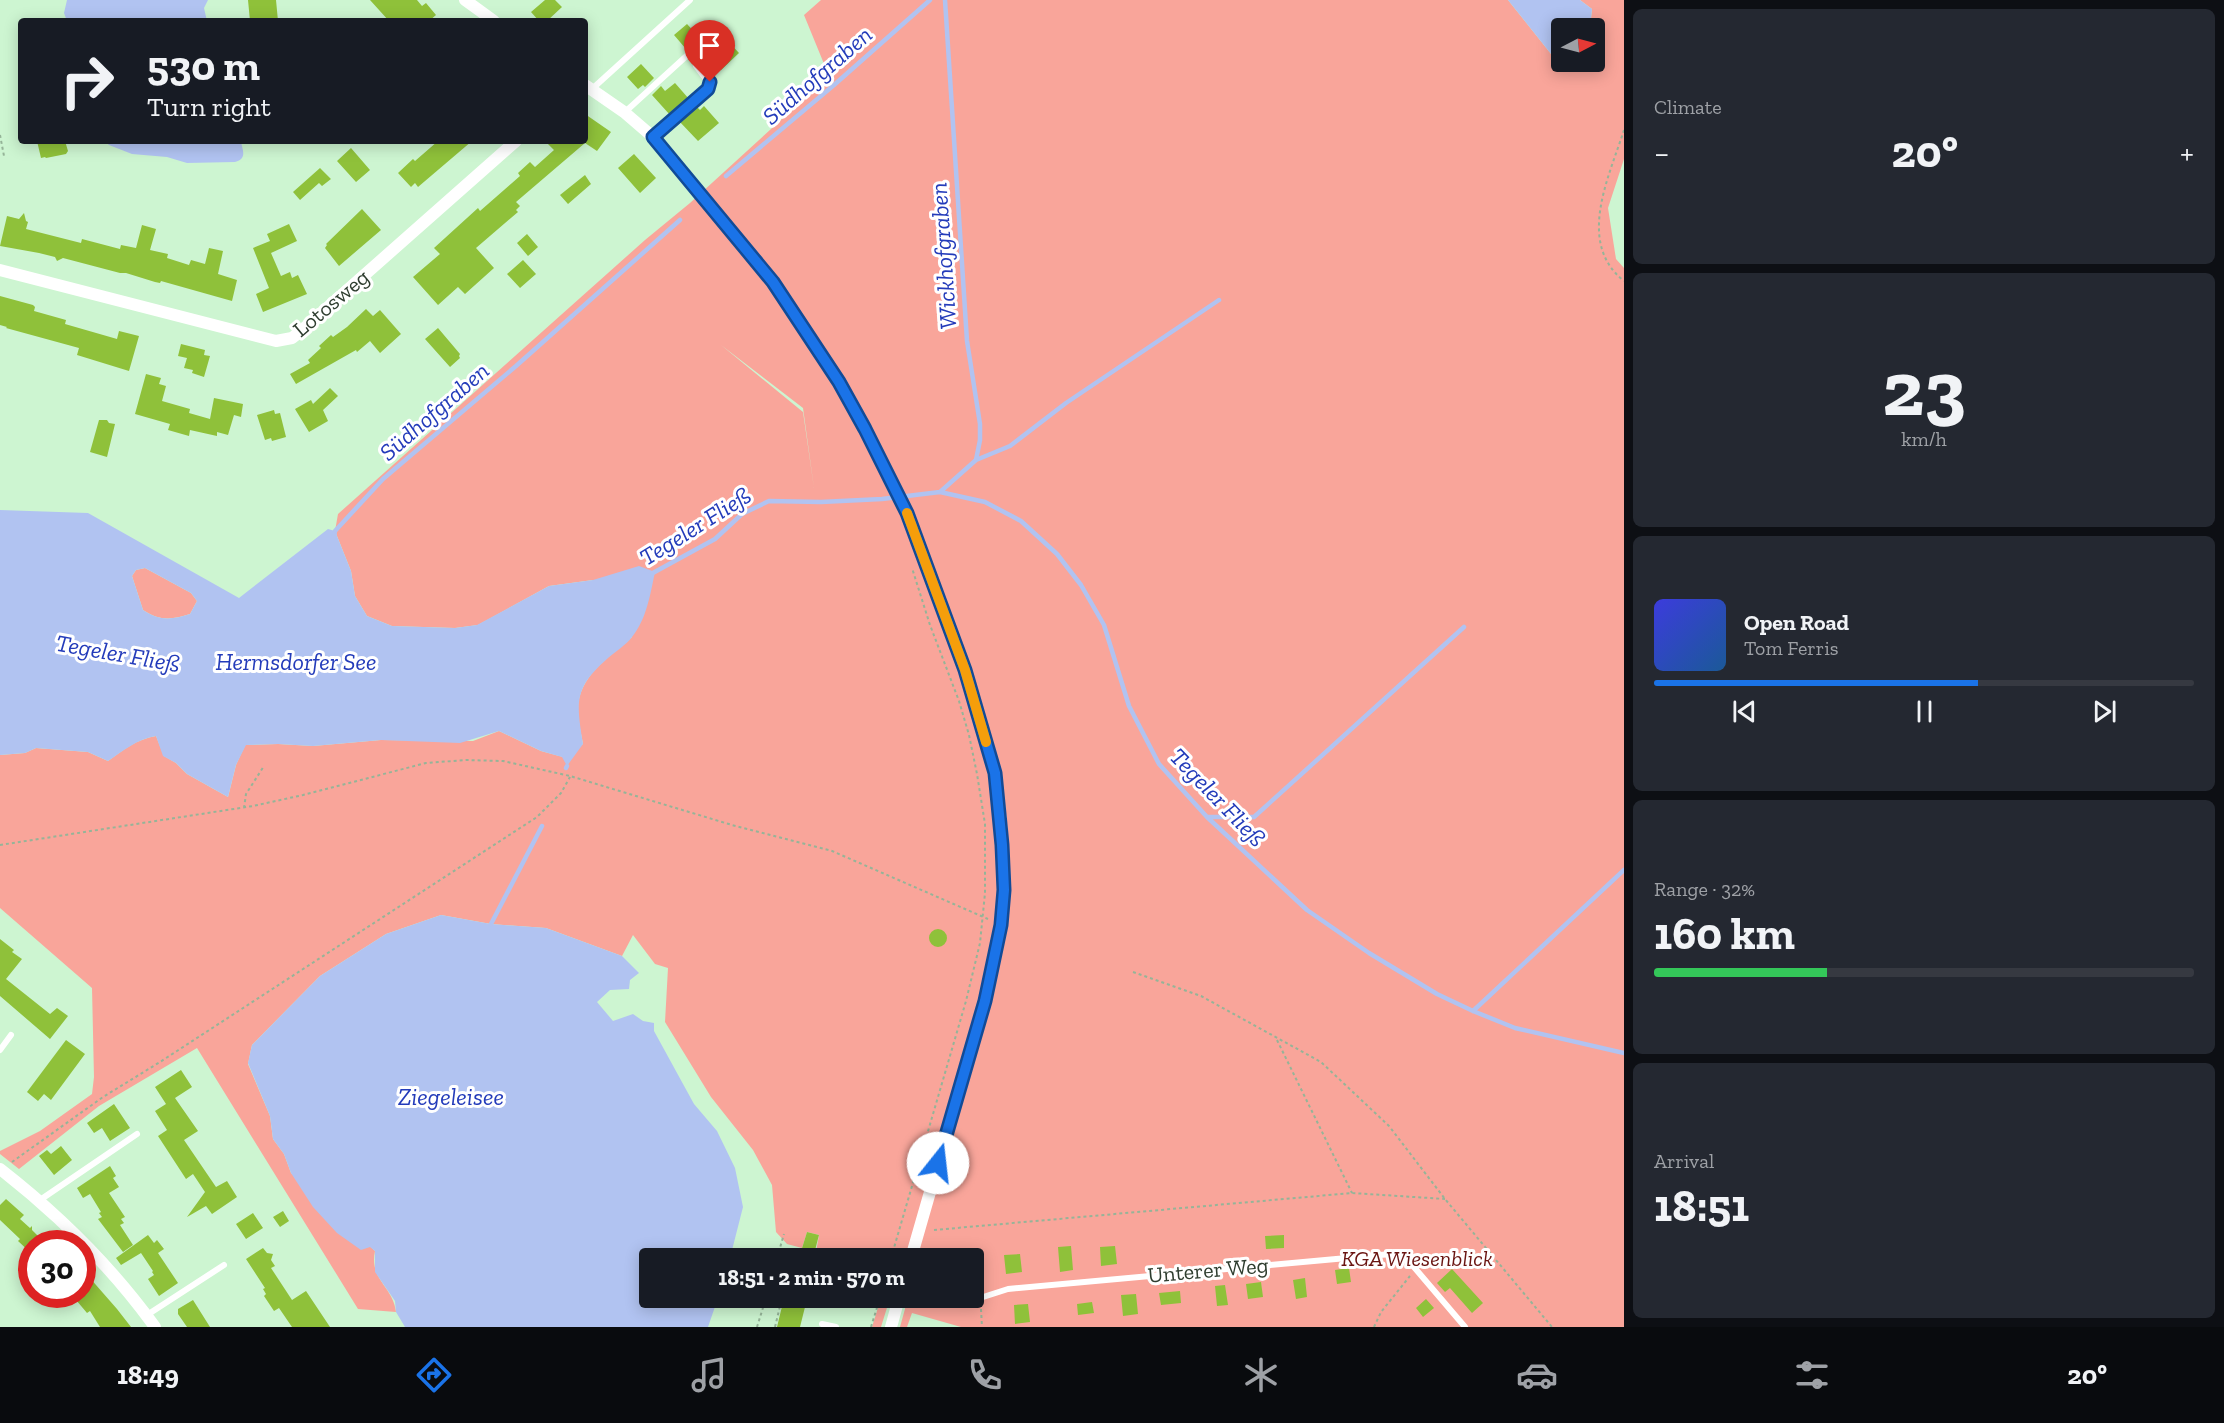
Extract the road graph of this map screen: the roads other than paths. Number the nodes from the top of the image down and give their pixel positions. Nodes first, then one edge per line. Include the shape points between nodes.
1 (465, 0) edge
2 (690, 0) edge
3 (490, 18) edge
4 (693, 50) dead end
5 (696, 66) dead end
6 (588, 87) edge
7 (624, 112) junction
8 (649, 133) junction
9 (513, 144) edge
10 (0, 270) edge
11 (11, 1035) dead end
12 (0, 1050) edge
13 (137, 1134) dead end
14 (1, 1169) edge
15 (40, 1200) junction
16 (914, 1248) edge
17 (224, 1265) dead end
18 (984, 1297) edge
19 (896, 1308) edge
20 (147, 1316) junction
21 (822, 1324) dead end
22 (155, 1327) edge
23 (836, 1327) edge
24 (891, 1327) edge
25 (1465, 1327) edge

1 - 3 street
2 - 6 lane
4 - 7 lane
5 - 8 lane via 710,82 708,89
6 - 7 street
7 - 8 street
8 - 16 street via 773,282 839,382 907,513 965,670 995,773 1004,890 1001,925 985,1001
9 - 10 street, Lotosweg via 285,340 276,341
11 - 12 lane
13 - 15 lane
14 - 15 street
15 - 20 street via 99,1257
17 - 20 lane
18 - 25 lane, Unterer Weg via 1041,1285 1402,1253
19 - 24 street
20 - 22 street
21 - 23 lane

